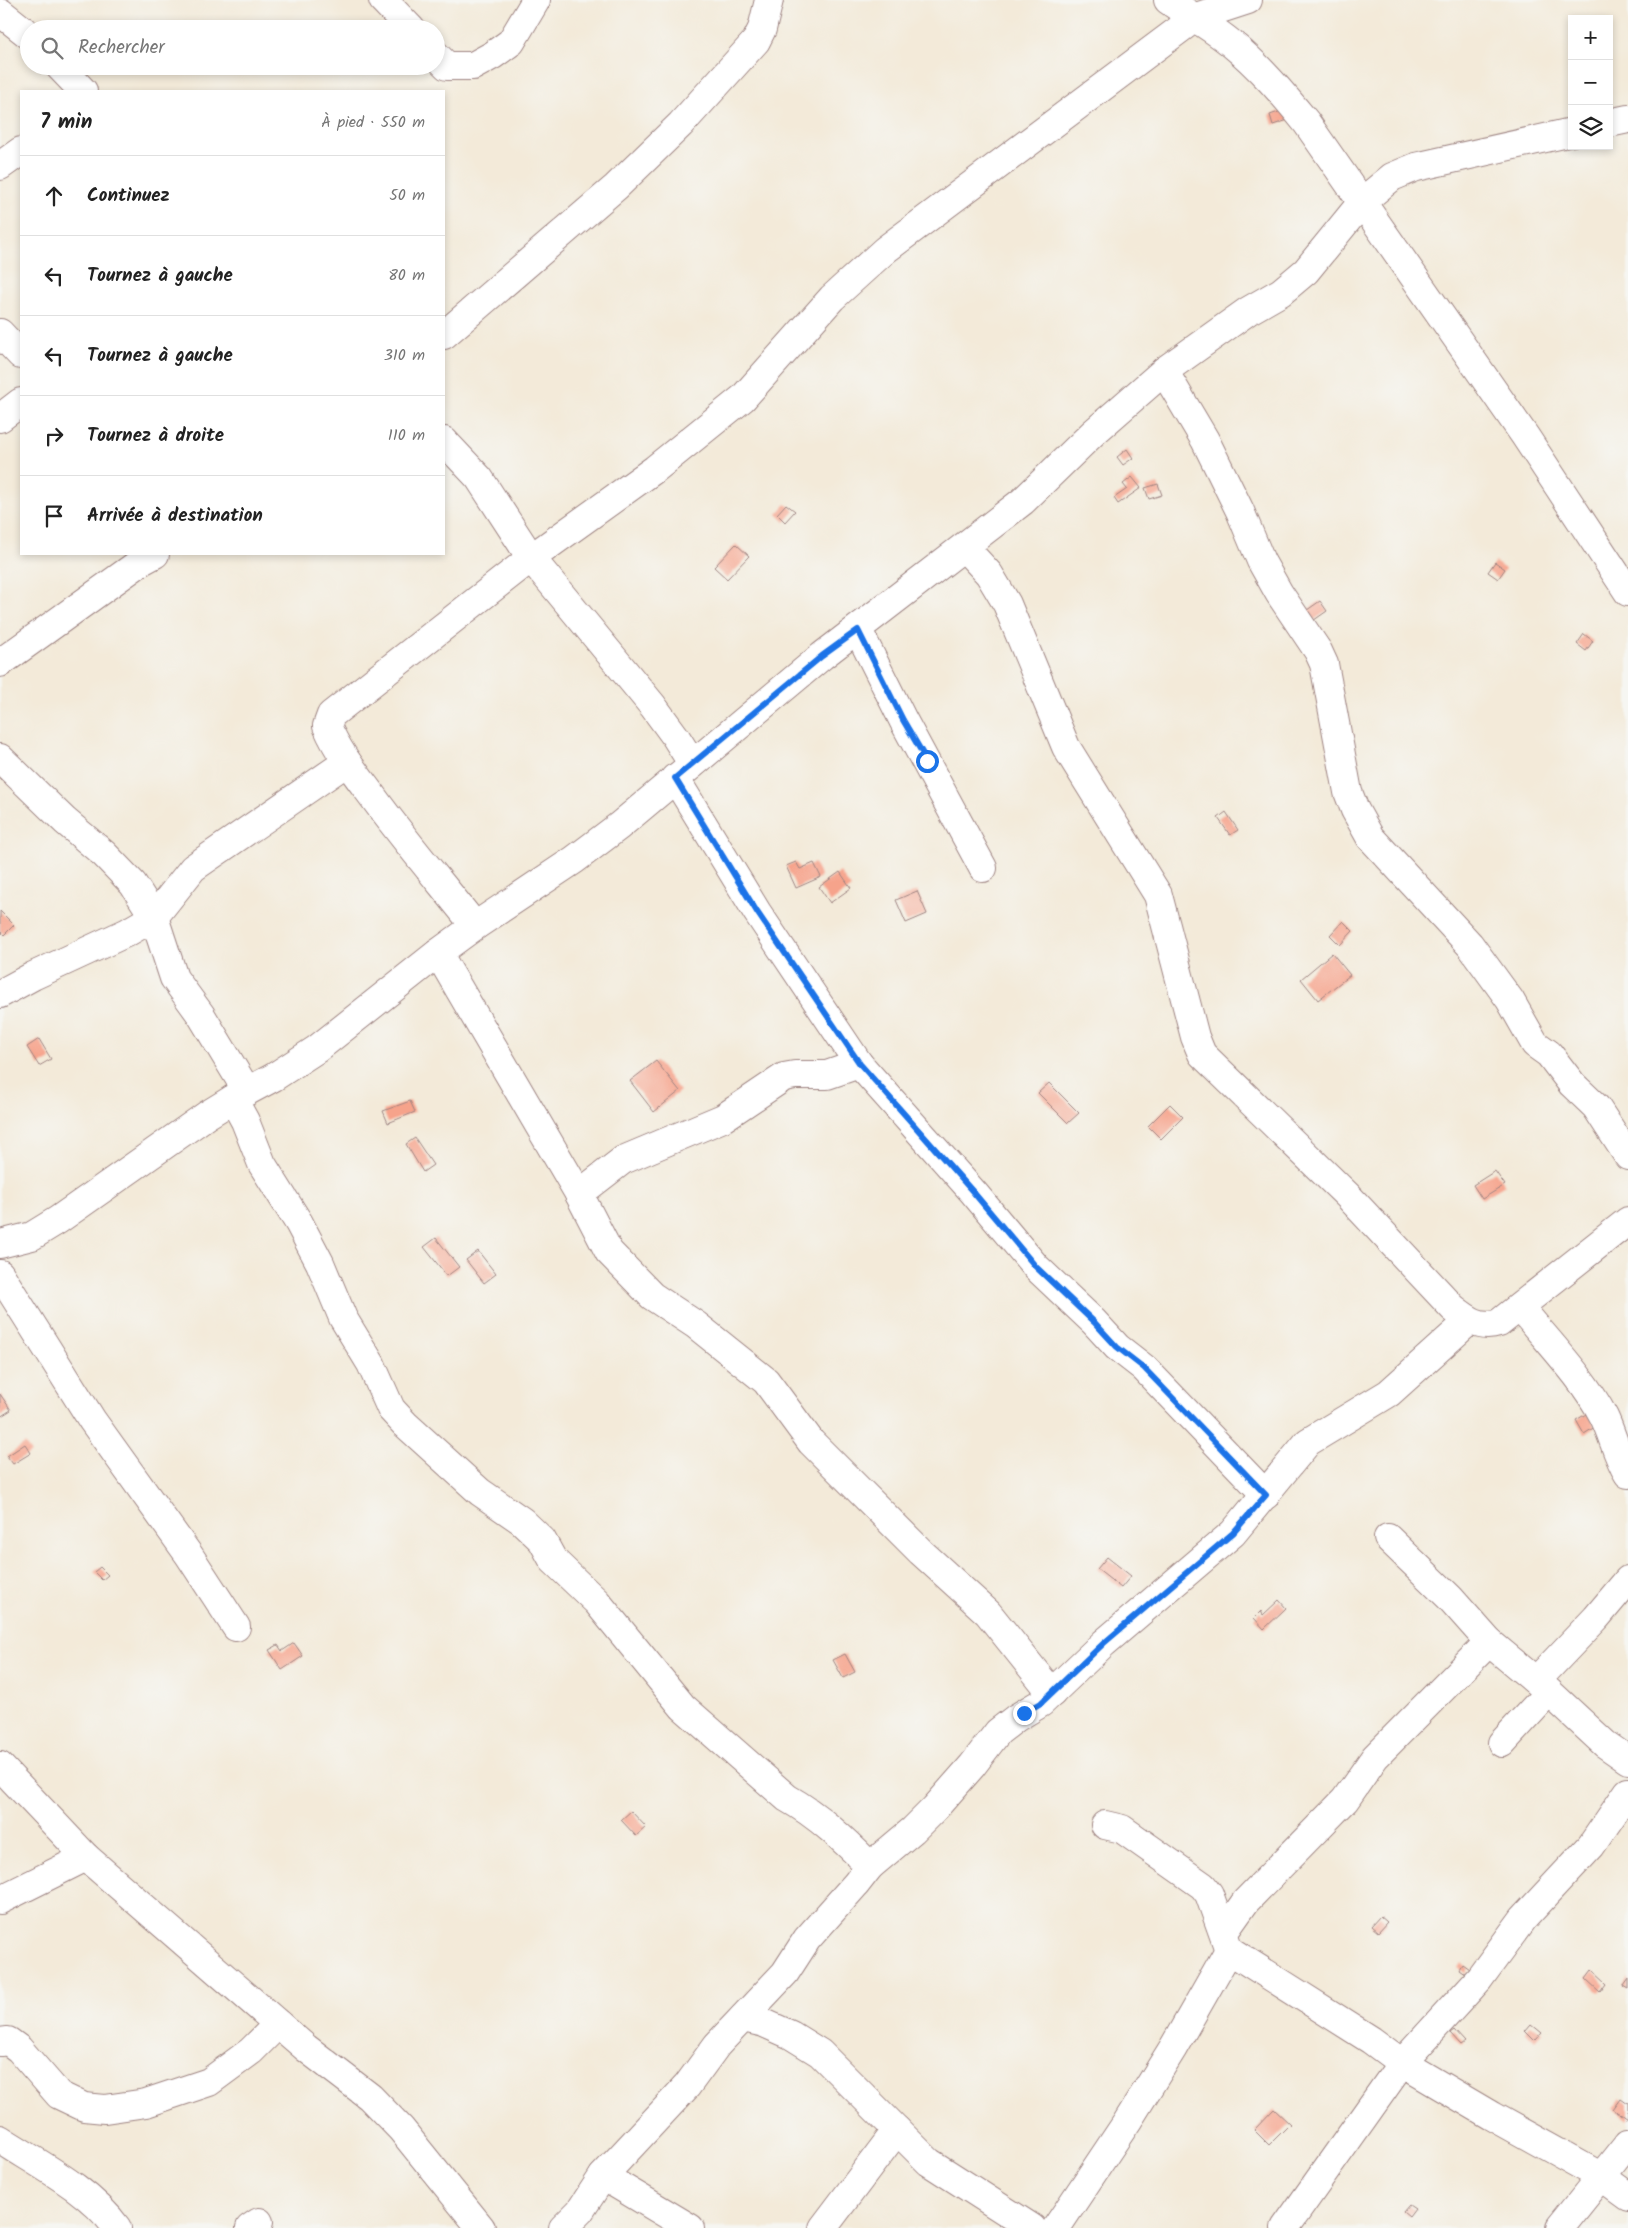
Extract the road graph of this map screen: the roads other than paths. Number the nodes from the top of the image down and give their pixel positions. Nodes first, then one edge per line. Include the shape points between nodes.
1 (383, 0) edge
2 (536, 0) edge
3 (769, 0) edge
4 (1168, 0) edge
5 (1248, 0) edge
6 (0, 12) edge
7 (1196, 17) junction
8 (402, 20) edge
9 (20, 28) edge
10 (445, 64) edge
11 (68, 75) edge
12 (82, 90) edge
13 (1628, 119) edge
14 (1613, 122) edge
15 (1568, 133) edge
16 (20, 152) edge
17 (0, 166) edge
18 (1363, 201) junction
19 (0, 333) edge
20 (445, 334) edge
21 (20, 354) edge
22 (1164, 371) junction
23 (20, 403) edge
24 (0, 418) edge
25 (445, 442) edge
26 (964, 547) junction
27 (153, 555) edge
28 (531, 558) junction
29 (1628, 592) edge
30 (858, 630) junction
31 (0, 663) edge
32 (0, 758) edge
33 (347, 762) junction
34 (683, 771) junction
35 (983, 868) dead end
36 (154, 917) junction
37 (475, 926) junction
38 (438, 953) junction
39 (0, 994) edge
40 (860, 1064) junction
41 (240, 1095) junction
42 (1628, 1156) edge
43 (579, 1194) junction
44 (1628, 1221) edge
45 (0, 1244) edge
46 (0, 1274) edge
47 (1520, 1307) junction
48 (1469, 1321) junction
49 (1628, 1474) edge
50 (1266, 1495) junction
51 (1388, 1538) dead end
52 (1628, 1580) edge
53 (236, 1627) dead end
54 (1489, 1642) junction
55 (1543, 1687) junction
56 (1052, 1693) junction
57 (1502, 1743) dead end
58 (1628, 1760) edge
59 (0, 1766) edge
60 (1628, 1792) edge
61 (1105, 1825) dead end
62 (86, 1857) junction
63 (870, 1866) junction
64 (0, 1900) edge
65 (1227, 1941) junction
66 (743, 2018) junction
67 (278, 2024) junction
68 (0, 2042) edge
69 (1402, 2063) junction
70 (897, 2130) junction
71 (0, 2139) edge
72 (1628, 2143) edge
73 (603, 2176) junction
74 (1602, 2176) junction
75 (1628, 2196) edge
76 (117, 2228) edge
77 (481, 2228) edge
78 (563, 2228) edge
79 (690, 2228) edge
80 (823, 2228) edge
81 (1032, 2228) edge
82 (1056, 2228) edge
83 (1285, 2228) edge
84 (1560, 2228) edge

1 - 8 street
2 - 10 street via 511,42 493,55 473,66
3 - 20 street via 756,41 680,124 616,187
4 - 7 street
5 - 7 street
6 - 9 street
7 - 18 street via 1232,44 1275,84
7 - 28 street via 885,250 832,298 743,398 655,469
11 - 12 street
13 - 14 street
15 - 18 street via 1416,167 1392,176
16 - 17 street
18 - 22 street via 1306,271 1281,292 1248,311
18 - 29 street
19 - 21 street
22 - 26 street via 1093,433 1023,501
22 - 42 street via 1205,440 1266,569 1324,664 1354,810 1370,837 1470,945 1510,1000 1535,1044 1596,1107
23 - 24 street
25 - 28 street via 479,478
26 - 30 street
26 - 48 street via 989,574 1006,604 1066,747 1158,895 1202,1054 1348,1196
27 - 31 street
28 - 33 street via 331,715 327,726 333,742
28 - 34 street via 675,736
30 - 34 street
30 - 35 street
32 - 36 street via 104,854 133,884
33 - 36 street via 193,868
33 - 37 street
34 - 37 street via 574,860
34 - 40 street via 757,912
36 - 39 street
36 - 41 street via 174,978 201,1015
37 - 38 street
38 - 41 street via 317,1049
38 - 43 street
40 - 43 street via 827,1075 784,1077 723,1118 623,1160
40 - 50 street via 1036,1267 1117,1347 1144,1368
41 - 45 street via 58,1220 32,1236
41 - 63 street via 245,1121 262,1164 320,1263 343,1318 371,1364 391,1408 480,1492 522,1521 542,1540 553,1560 597,1602 684,1707 787,1798 831,1827
43 - 56 street via 609,1252 652,1296 696,1325 766,1381 811,1442 921,1552 988,1613
44 - 47 street
46 - 53 street via 92,1420 189,1555
47 - 48 street via 1499,1324 1488,1327
47 - 49 street via 1586,1390 1604,1418
48 - 50 street via 1388,1393 1308,1442
50 - 56 street via 1233,1533 1104,1643
51 - 54 street via 1450,1598
52 - 55 street
54 - 55 street
54 - 65 street via 1375,1756 1345,1800 1246,1901
55 - 57 street
55 - 58 street via 1605,1744
56 - 63 street via 998,1732 935,1808
59 - 62 street
60 - 69 street via 1591,1846 1523,1919 1479,1979
61 - 65 street via 1122,1829 1203,1886
62 - 64 street
62 - 67 street
63 - 66 street via 807,1940 785,1973
65 - 69 street
65 - 82 street via 1163,2065
66 - 70 street via 791,2035 820,2053
66 - 73 street via 717,2045 687,2086
67 - 68 street via 251,2051 209,2082 146,2103 105,2109 84,2107 60,2094 19,2049 8,2041
67 - 77 street via 370,2098 401,2129
69 - 74 street
69 - 83 street
70 - 80 street
70 - 81 street via 929,2162
71 - 76 street via 106,2212
72 - 74 street
73 - 78 street via 580,2211
73 - 79 street
74 - 75 street
74 - 84 street

